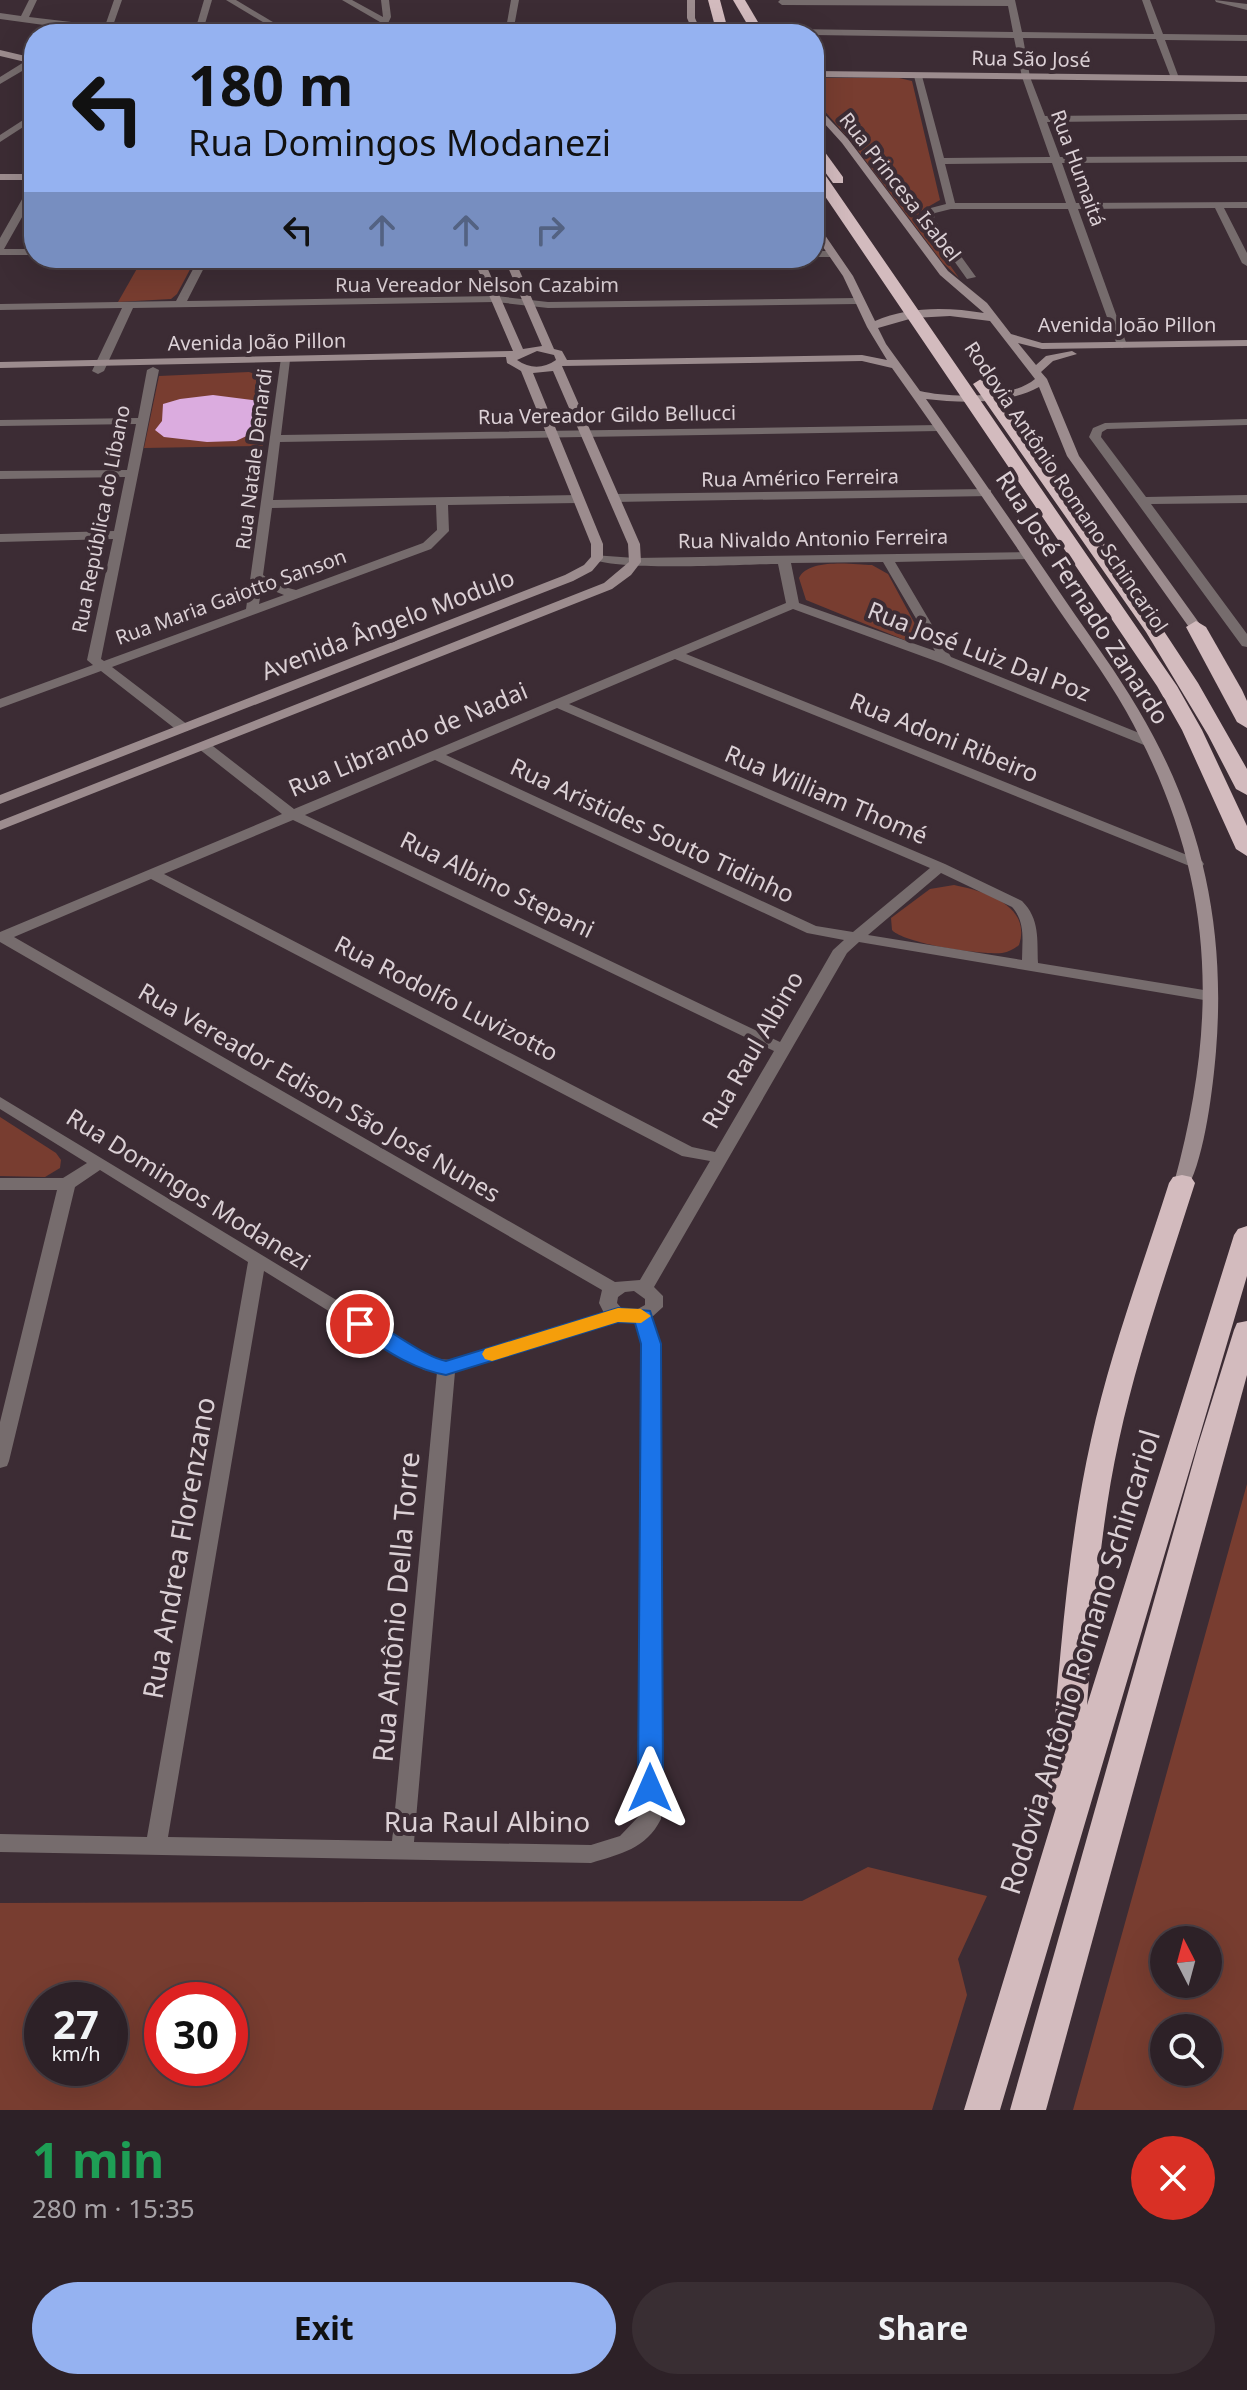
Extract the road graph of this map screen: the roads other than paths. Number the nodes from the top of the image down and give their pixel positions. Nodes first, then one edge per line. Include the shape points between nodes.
1 (33, 0) edge
2 (118, 0) edge
3 (208, 0) edge
4 (230, 0) edge
5 (346, 0) edge
6 (385, 0) edge
7 (515, 0) edge
8 (691, 0) edge
9 (714, 0) edge
10 (729, 0) edge
11 (739, 0) edge
12 (1146, 0) edge
13 (1219, 0) edge
14 (1011, 2) edge
15 (782, 4) edge
16 (1247, 7) edge
17 (0, 16) edge
18 (24, 19) junction
19 (786, 20) dead end
20 (386, 22) joint
21 (56, 24) edge
22 (110, 24) edge
23 (201, 24) edge
24 (272, 24) edge
25 (511, 24) edge
26 (694, 24) edge
27 (720, 24) edge
28 (735, 24) edge
29 (753, 24) edge
30 (788, 24) edge
31 (824, 33) edge
32 (1017, 35) junction
33 (1158, 37) junction
34 (1247, 38) edge
35 (0, 53) edge
36 (24, 59) edge
37 (24, 66) edge
38 (824, 73) edge
39 (918, 76) junction
40 (1026, 77) junction
41 (1175, 78) junction
42 (1247, 79) edge
43 (0, 81) edge
44 (824, 117) edge
45 (1247, 117) edge
46 (1041, 119) junction
47 (24, 123) edge
48 (0, 139) edge
49 (1247, 159) edge
50 (824, 161) edge
51 (939, 161) junction
52 (1056, 161) junction
53 (0, 177) edge
54 (24, 177) edge
55 (824, 184) edge
56 (1218, 205) junction
57 (1247, 205) edge
58 (24, 206) edge
59 (951, 206) junction
60 (1072, 206) junction
61 (824, 242) edge
62 (0, 250) edge
63 (24, 251) edge
64 (824, 254) edge
65 (832, 254) junction
66 (1247, 263) edge
67 (199, 268) edge
68 (482, 268) edge
69 (513, 268) edge
70 (971, 277) dead end
71 (496, 299) junction
72 (857, 301) junction
73 (180, 304) junction
74 (529, 304) junction
75 (129, 305) junction
76 (0, 307) edge
77 (995, 319) junction
78 (872, 327) junction
79 (1008, 336) junction
80 (1247, 343) edge
81 (881, 344) junction
82 (1122, 345) junction
83 (1247, 351) edge
84 (516, 356) junction
85 (557, 358) junction
86 (285, 364) junction
87 (0, 365) edge
88 (896, 365) junction
89 (100, 367) junction
90 (526, 369) junction
91 (153, 370) junction
92 (0, 372) edge
93 (1038, 375) junction
94 (914, 393) junction
95 (140, 421) junction
96 (1247, 422) edge
97 (0, 423) edge
98 (939, 428) junction
99 (552, 434) junction
100 (586, 434) junction
101 (276, 439) junction
102 (130, 473) junction
103 (0, 475) edge
104 (987, 493) junction
105 (614, 498) junction
106 (578, 499) junction
107 (1247, 499) edge
108 (442, 501) junction
109 (1141, 501) junction
110 (268, 504) junction
111 (118, 535) junction
112 (6, 538) edge
113 (0, 552) edge
114 (1029, 556) junction
115 (597, 558) junction
116 (887, 558) junction
117 (784, 560) junction
118 (635, 562) junction
119 (257, 577) junction
120 (296, 594) junction
121 (793, 605) junction
122 (252, 611) junction
123 (1196, 627) joint
124 (1247, 643) edge
125 (674, 654) junction
126 (946, 660) junction
127 (101, 666) junction
128 (556, 703) junction
129 (0, 704) edge
130 (233, 709) junction
131 (1247, 722) edge
132 (256, 725) junction
133 (183, 728) junction
134 (1149, 742) junction
135 (137, 746) junction
136 (204, 746) junction
137 (433, 754) junction
138 (159, 763) junction
139 (1247, 789) edge
140 (0, 800) edge
141 (290, 813) junction
142 (0, 826) edge
143 (1247, 849) edge
144 (1197, 864) junction
145 (940, 867) junction
146 (153, 874) junction
147 (1, 937) edge
148 (855, 938) junction
149 (1030, 965) junction
150 (1210, 996) junction
151 (782, 1049) junction
152 (0, 1102) edge
153 (720, 1158) junction
154 (99, 1163) junction
155 (1182, 1183) joint
156 (0, 1184) edge
157 (67, 1184) junction
158 (1247, 1235) edge
159 (257, 1260) junction
160 (645, 1287) junction
161 (614, 1289) junction
162 (618, 1315) junction
163 (643, 1316) junction
164 (1247, 1330) edge
165 (446, 1368) junction
166 (0, 1461) edge
167 (0, 1843) edge
168 (1060, 1845) junction
169 (156, 1846) junction
170 (402, 1850) junction
171 (982, 2110) edge
172 (1028, 2110) edge

1 - 18 street
2 - 22 street
3 - 23 street
4 - 24 street
5 - 20 street
6 - 20 street
7 - 25 street
8 - 26 main road
9 - 27 highway
10 - 28 highway
11 - 29 highway
12 - 33 street
13 - 16 street
14 - 15 street
14 - 32 street, Rua Humaitá
17 - 18 street
18 - 21 street
19 - 30 street
31 - 32 street
32 - 33 street
32 - 40 street, Rua Humaitá
33 - 34 street
33 - 41 street
35 - 36 main road
37 - 43 street
38 - 39 main road, Rua São José
39 - 40 main road, Rua São José
39 - 51 street
40 - 41 main road, Rua São José
40 - 46 street, Rua Humaitá
41 - 42 main road, Rua São José
44 - 77 main road, Rua Princesa Isabel via 944,273
45 - 46 street
46 - 52 street, Rua Humaitá
47 - 48 street
49 - 52 street
50 - 139 highway, Rodovia Antônio Romano Schincariol via 1161,639
51 - 52 street
51 - 59 street
52 - 60 street, Rua Humaitá
53 - 54 main road
55 - 143 highway, Rodovia Antônio Romano Schincariol via 1167,686
56 - 57 street
56 - 60 street
56 - 66 street
58 - 62 street
59 - 60 street
59 - 70 street, Rua Princesa Isabel via 927,215
60 - 82 street, Rua Humaitá
61 - 65 main road, Rua José Fernado Zanardo
62 - 63 street
64 - 65 street
65 - 72 main road, Rua José Fernado Zanardo
67 - 73 street
68 - 71 main road
69 - 74 main road
71 - 73 street, Rua Vereador Nelson Cazabim
71 - 74 street, Rua Vereador Nelson Cazabim
71 - 84 main road
72 - 74 street, Rua Vereador Nelson Cazabim
72 - 78 main road, Rua José Fernado Zanardo
73 - 75 street, Rua Vereador Nelson Cazabim
74 - 85 main road
75 - 76 street, Rua Vereador Nelson Cazabim
75 - 89 street
77 - 78 main road via 958,313 894,318
77 - 79 main road, Rua Princesa Isabel
78 - 81 main road, Rua José Fernado Zanardo
79 - 82 main road, Avenida João Pillon via 1042,346
79 - 93 main road, Rua Princesa Isabel
80 - 82 main road, Avenida João Pillon
81 - 85 main road via 862,350
81 - 88 main road, Rua José Fernado Zanardo
83 - 93 main road, Avenida João Pillon via 1072,354 1050,358
84 - 85 main road, Avenida João Pillon
84 - 86 main road, Avenida João Pillon
84 - 90 main road
85 - 88 main road via 862,358
85 - 90 main road
85 - 100 main road
86 - 89 main road, Avenida João Pillon
86 - 91 main road, Avenida João Pillon
86 - 101 street, Rua Natale Denardi
87 - 89 main road, Avenida João Pillon
88 - 94 main road, Rua José Fernado Zanardo
89 - 91 main road, Avenida João Pillon
89 - 92 main road, Avenida João Pillon
90 - 99 main road
91 - 95 street, Rua República do Líbano
93 - 94 main road, Avenida João Pillon via 1033,388 1016,393 949,399
93 - 123 main road, Rua Princesa Isabel via 1073,456
94 - 98 main road, Rua José Fernado Zanardo
95 - 97 street
95 - 102 street, Rua República do Líbano
96 - 109 street via 1097,430 1098,445
98 - 100 street, Rua Vereador Gildo Bellucci
98 - 104 main road, Rua José Fernado Zanardo
99 - 100 street, Rua Vereador Gildo Bellucci
99 - 101 street, Rua Vereador Gildo Bellucci
99 - 106 main road
100 - 105 main road
101 - 110 street, Rua Natale Denardi
102 - 103 street
102 - 111 street, Rua República do Líbano
104 - 105 street, Rua Américo Ferreira
104 - 114 main road, Rua José Fernado Zanardo
105 - 118 main road via 634,544
106 - 108 street
106 - 115 main road via 597,544
107 - 109 street
108 - 110 street
108 - 120 street, Rua Maria Gaiotto Sanson via 443,531 427,546
109 - 124 street
110 - 119 street, Rua Natale Denardi
111 - 112 street
111 - 127 street, Rua República do Líbano via 94,660
112 - 113 street
114 - 116 street, Rua Nivaldo Antonio Ferreira
114 - 134 main road, Rua José Fernado Zanardo
115 - 118 street, Rua Nivaldo Antonio Ferreira
115 - 130 main road, Avenida Ângelo Modulo via 569,578
116 - 117 street, Rua Nivaldo Antonio Ferreira
116 - 126 street
117 - 118 street, Rua Nivaldo Antonio Ferreira
117 - 121 street
118 - 132 main road, Avenida Ângelo Modulo via 608,586
119 - 120 street
119 - 122 street, Rua Natale Denardi
120 - 122 street, Rua Maria Gaiotto Sanson
121 - 125 street, Rua Librando de Nadai
121 - 126 street, Rua José Luiz Dal Poz
122 - 127 street, Rua Maria Gaiotto Sanson
123 - 131 highway
125 - 128 street, Rua Librando de Nadai
125 - 144 street, Rua Adoni Ribeiro
126 - 134 street, Rua José Luiz Dal Poz
127 - 129 street, Rua Maria Gaiotto Sanson
127 - 133 street, Rua República do Líbano
128 - 137 street, Rua Librando de Nadai
128 - 145 street, Rua William Thomé
130 - 132 main road
130 - 133 main road, Avenida Ângelo Modulo
132 - 136 main road, Avenida Ângelo Modulo
133 - 135 main road, Avenida Ângelo Modulo
134 - 144 main road, Rua José Fernado Zanardo
135 - 138 main road
135 - 140 main road, Avenida Ângelo Modulo
136 - 138 main road, Avenida Ângelo Modulo
136 - 141 street, Rua Albino Stepani
137 - 141 street, Rua Librando de Nadai
137 - 148 street, Rua Aristides Souto Tidinho via 812,930
138 - 142 main road, Avenida Ângelo Modulo
141 - 146 street, Rua Librando de Nadai
141 - 151 street, Rua Albino Stepani
144 - 150 main road, Rua José Fernado Zanardo
145 - 148 street, Rua Raul Albino
145 - 149 street, Rua William Thomé via 1026,911
146 - 147 street, Rua Librando de Nadai
146 - 153 street, Rua Rodolfo Luvizotto via 688,1152
147 - 161 street, Rua Vereador Edison São José Nunes
148 - 149 street, Rua Aristides Souto Tidinho
148 - 151 street, Rua Raul Albino via 841,950
149 - 150 street, Rua Aristides Souto Tidinho
150 - 155 main road, Rua José Fernado Zanardo via 1210,1051
151 - 153 street, Rua Raul Albino
152 - 154 street, Rua Domingos Modanezi
153 - 160 street, Rua Raul Albino
154 - 157 street
154 - 159 street, Rua Domingos Modanezi
155 - 168 highway via 1128,1350 1105,1442 1080,1613
156 - 157 street
157 - 166 street
158 - 168 highway, Rodovia Antônio Romano Schincariol
159 - 165 street, Rua Domingos Modanezi via 411,1356
159 - 169 street, Rua Andrea Florenzano
160 - 161 street
160 - 163 street via 656,1302
161 - 162 street via 607,1300
162 - 163 street
162 - 165 street
163 - 170 street, Rua Raul Albino via 651,1344 650,1819 627,1843 591,1854
164 - 172 highway
165 - 170 street, Rua Antônio Della Torre
167 - 169 street, Rua Raul Albino
168 - 171 highway, Rodovia Antônio Romano Schincariol
169 - 170 street, Rua Raul Albino

